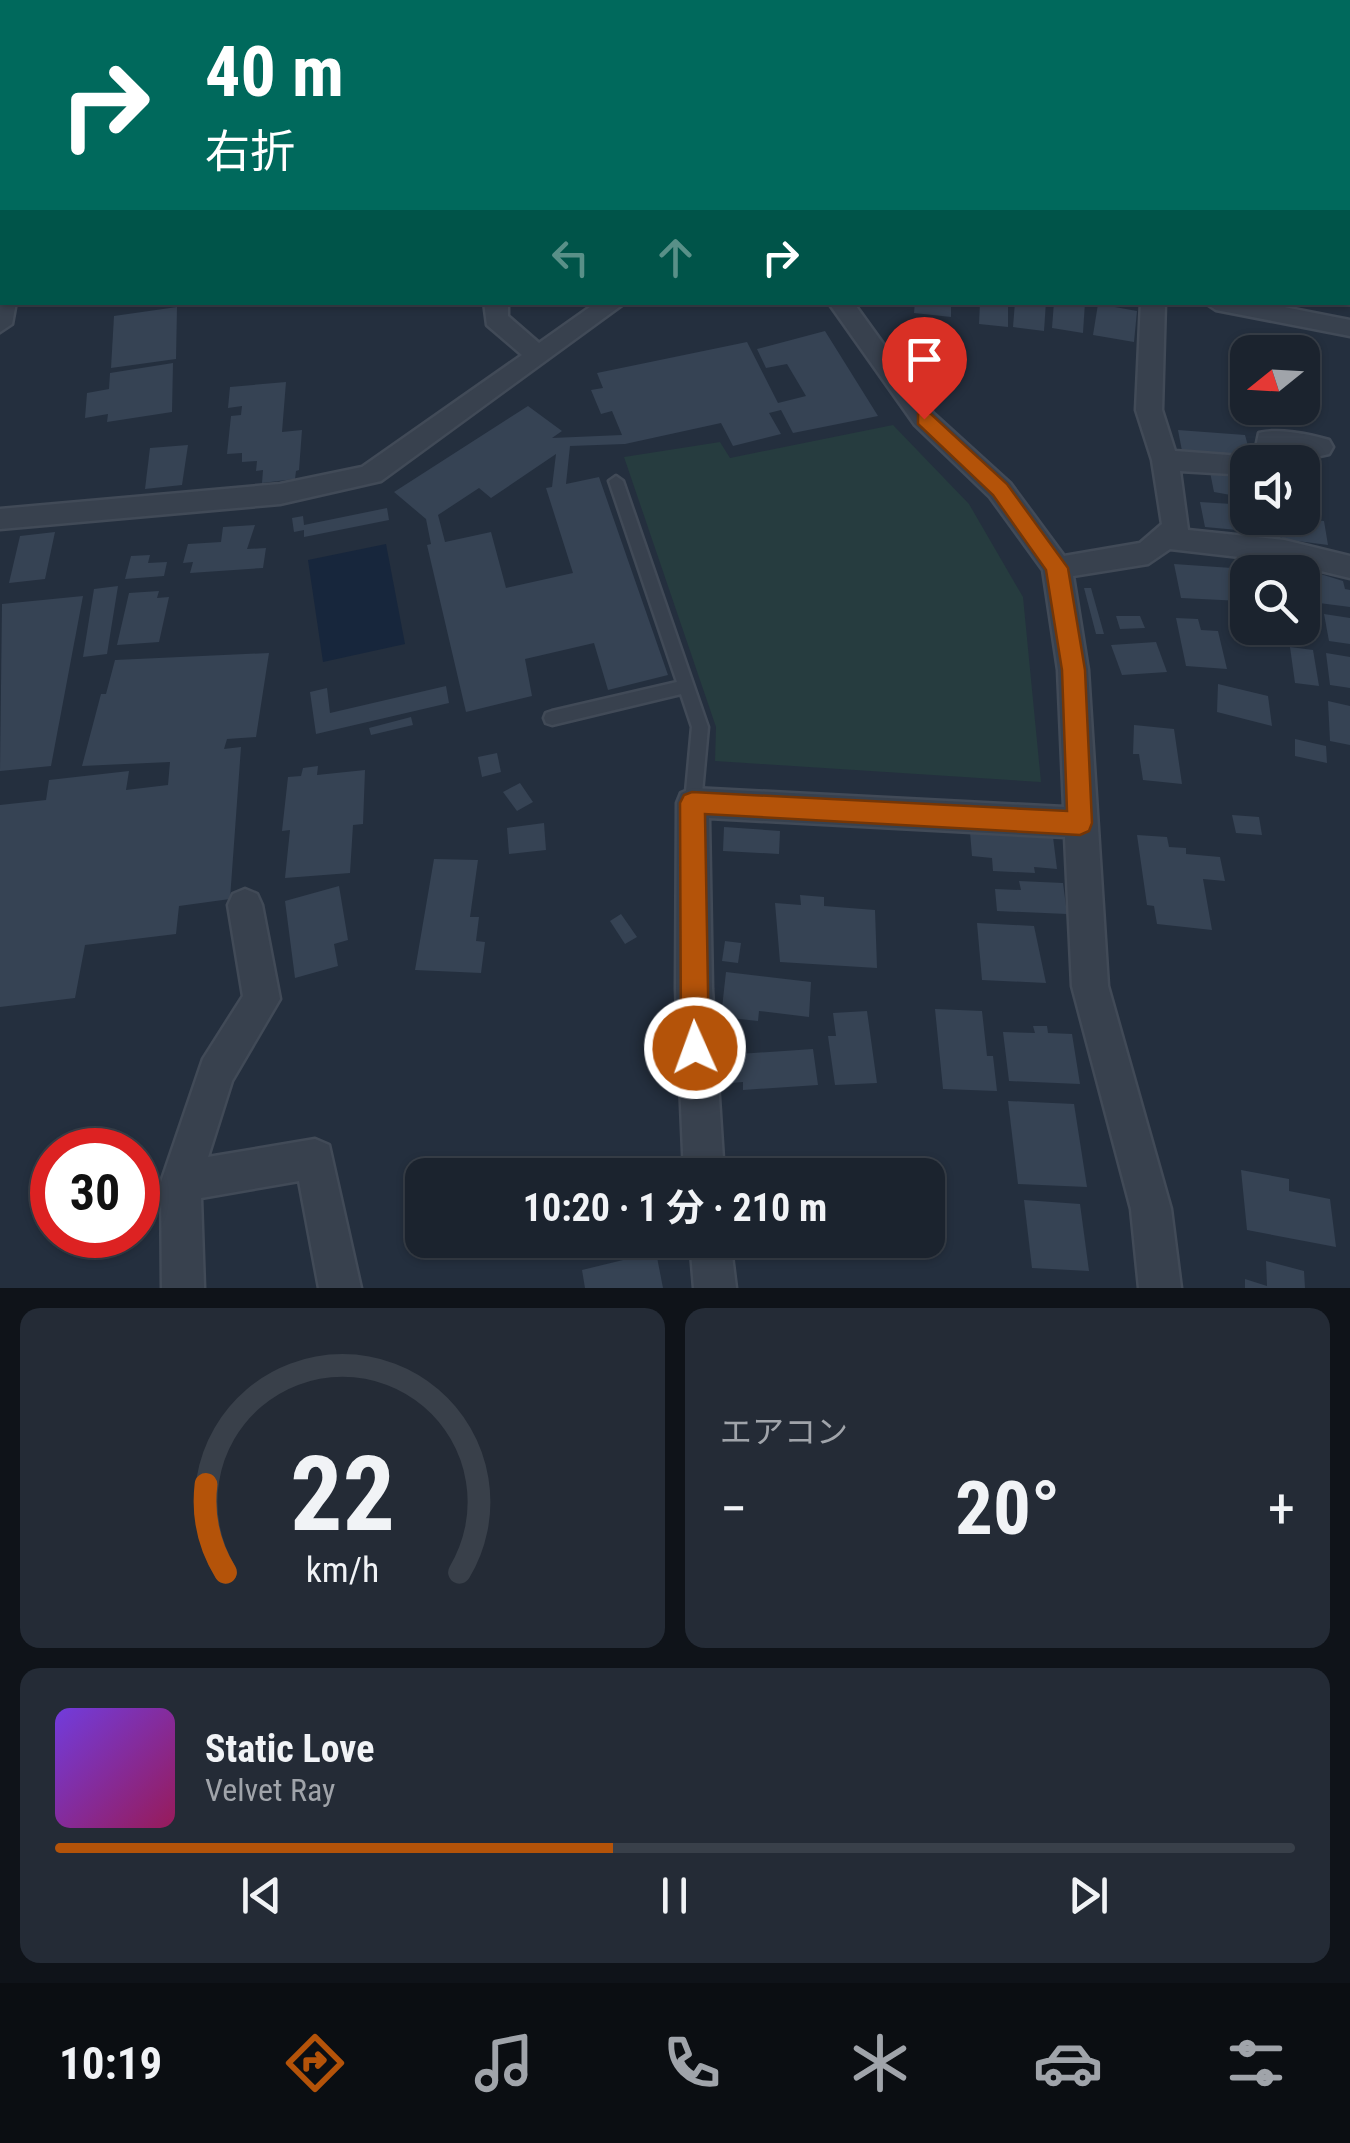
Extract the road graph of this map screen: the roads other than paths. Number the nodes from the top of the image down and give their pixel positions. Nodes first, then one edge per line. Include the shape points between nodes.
1 (496, 305) edge
2 (842, 305) edge
3 (1153, 305) edge
4 (1231, 305) edge
5 (599, 307) edge
6 (1350, 328) edge
7 (539, 356) junction
8 (1268, 445) edge
9 (1305, 445) edge
10 (1165, 460) junction
11 (1230, 464) edge
12 (616, 481) dead end
13 (0, 520) edge
14 (1165, 538) junction
15 (1350, 567) edge
16 (1057, 568) junction
17 (686, 686) junction
18 (552, 718) dead end
19 (692, 803) junction
20 (1080, 823) junction
21 (245, 905) dead end
22 (703, 1158) edge
23 (181, 1182) junction
24 (712, 1258) edge
25 (184, 1288) edge
26 (340, 1288) edge
27 (714, 1288) edge
28 (1160, 1288) edge

1 - 7 street via 496,319
2 - 16 street via 924,419 1000,490
3 - 10 street via 1150,410
4 - 6 street
5 - 7 street
7 - 13 street via 371,474 328,488
8 - 9 street
10 - 11 street
10 - 14 street via 1176,527
12 - 17 lane
14 - 15 street via 1284,551
14 - 16 street via 1148,553
16 - 20 street via 1073,670
17 - 18 lane
17 - 19 lane via 700,728
19 - 20 street
19 - 22 street via 691,944
20 - 28 street via 1090,986 1151,1209
21 - 23 street via 262,1000 216,1072
23 - 25 street
23 - 26 street via 315,1159
24 - 27 street

